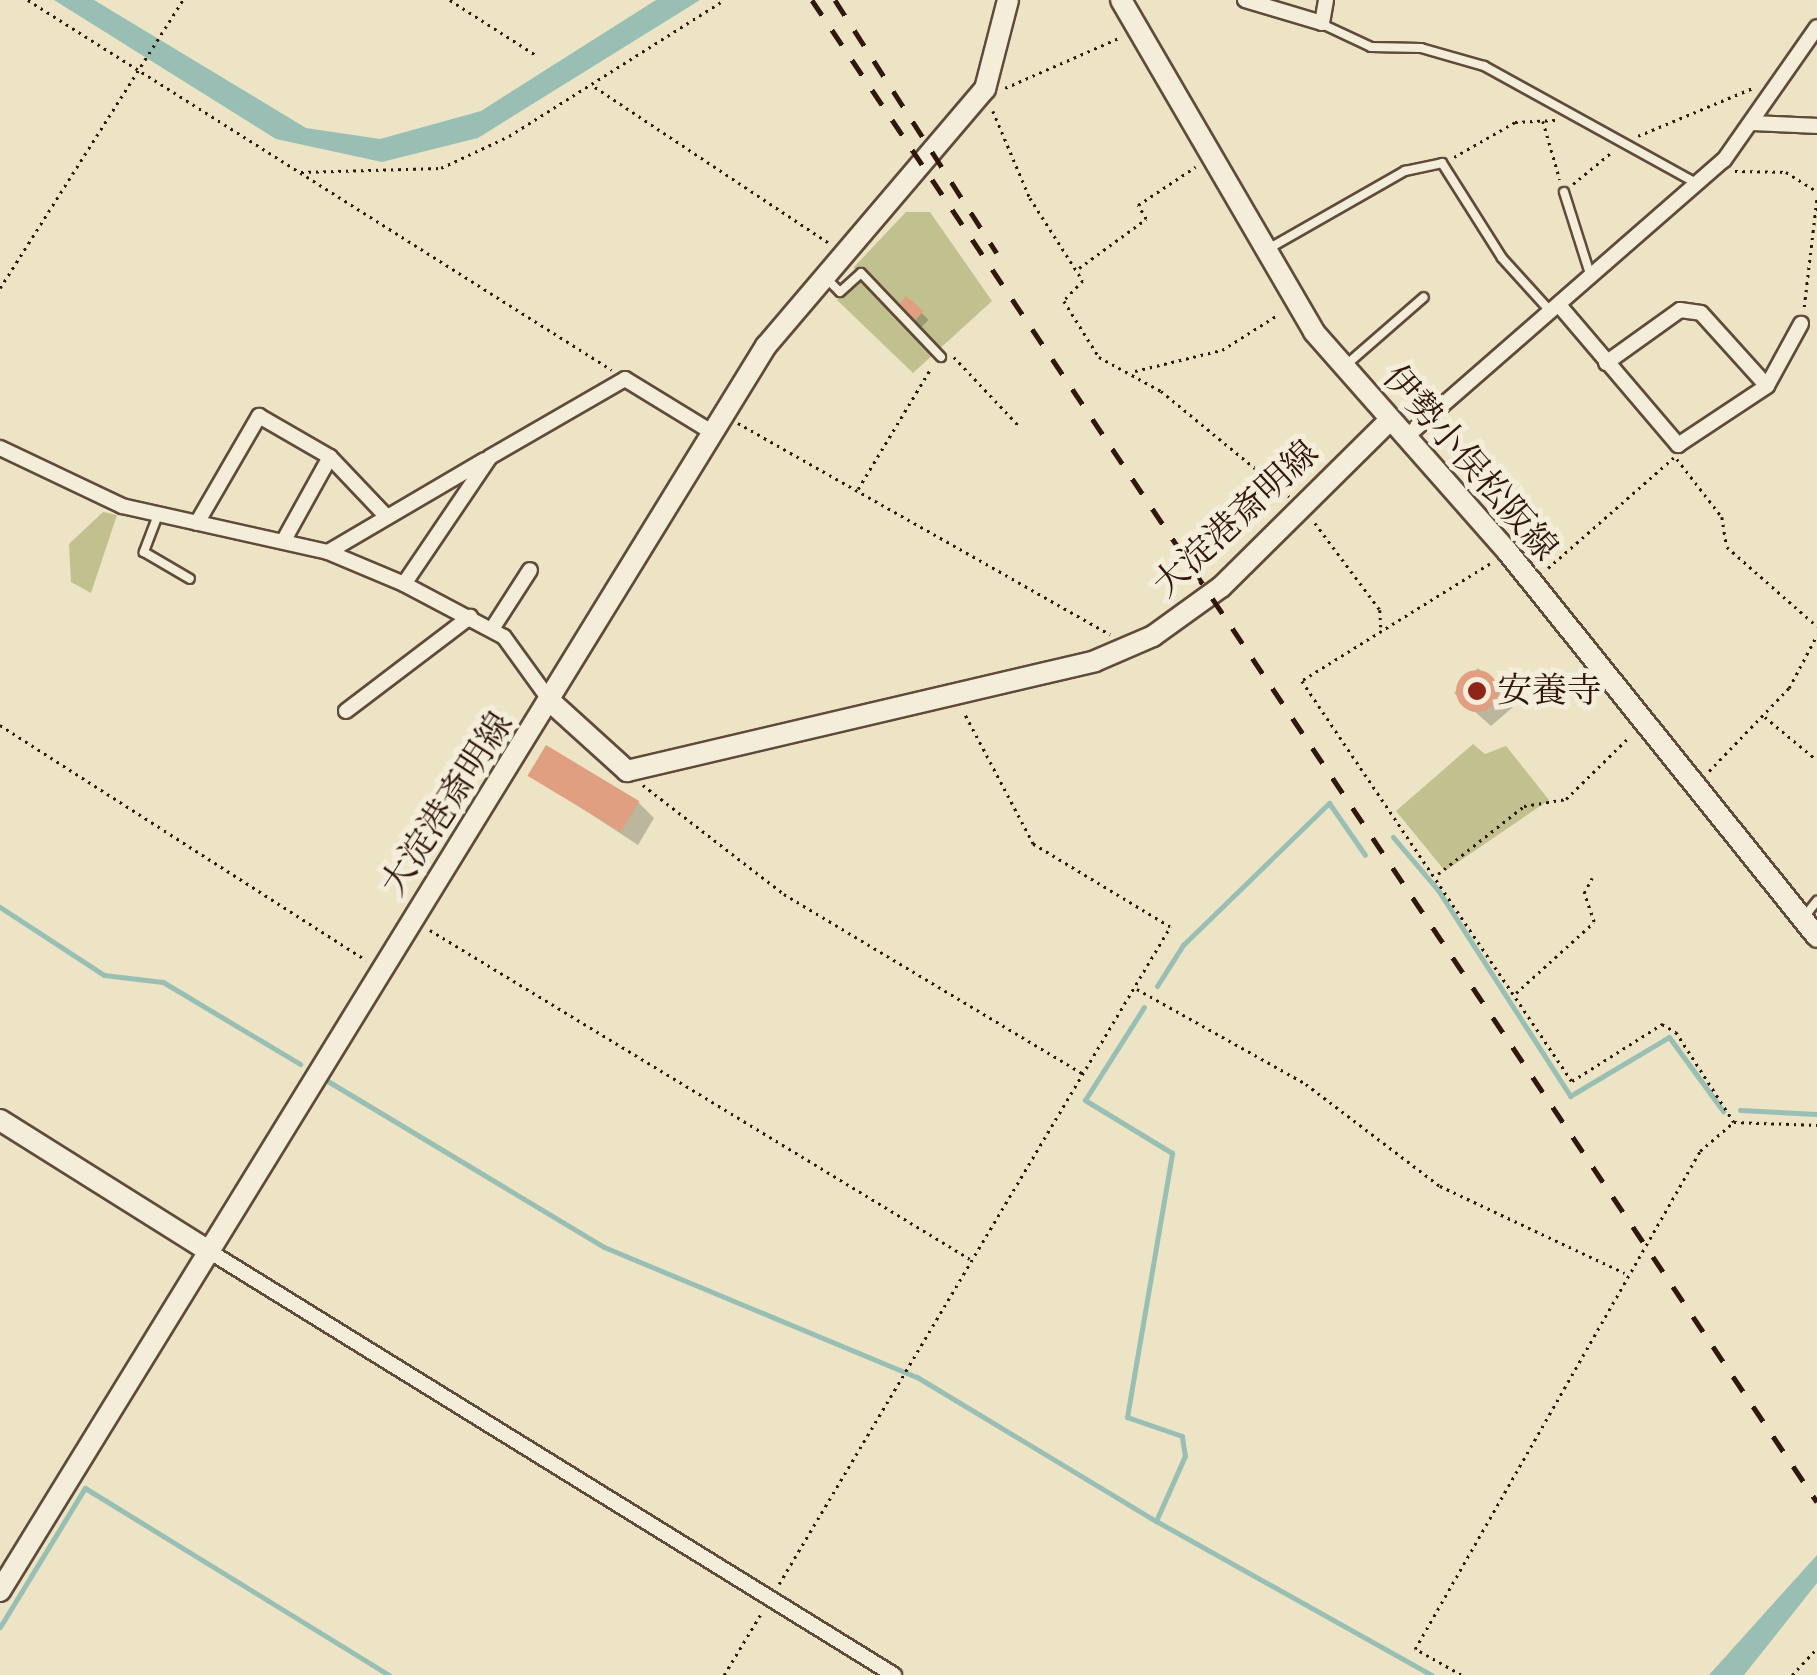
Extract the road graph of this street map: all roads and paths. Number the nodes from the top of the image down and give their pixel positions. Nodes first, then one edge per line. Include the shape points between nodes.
1 (28, 0) edge
2 (183, 0) edge
3 (450, 0) edge
4 (724, 0) edge
5 (1008, 0) edge
6 (1121, 0) edge
7 (1245, 0) edge
8 (1326, 0) edge
9 (1322, 24) junction
10 (1817, 27) edge
11 (1136, 30) junction
12 (536, 56) dead end
13 (140, 68) junction
14 (1778, 82) junction
15 (594, 86) junction
16 (985, 89) junction
17 (1543, 119) junction
18 (1588, 123) junction
19 (1754, 123) junction
20 (1817, 126) edge
21 (1623, 140) junction
22 (1211, 157) junction
23 (1442, 163) junction
24 (1714, 170) junction
25 (300, 172) junction
26 (1698, 184) junction
27 (1817, 191) edge
28 (1564, 192) junction
29 (1817, 197) edge
30 (840, 250) junction
31 (1264, 251) junction
32 (1077, 268) junction
33 (820, 272) junction
34 (1591, 276) junction
35 (0, 288) edge
36 (1424, 298) dead end
37 (1295, 304) junction
38 (1555, 309) junction
39 (1801, 324) joint
40 (941, 357) junction
41 (1606, 362) junction
42 (1342, 368) junction
43 (1134, 372) junction
44 (626, 378) junction
45 (1767, 386) junction
46 (1390, 420) junction
47 (718, 424) junction
48 (1019, 426) dead end
49 (1406, 437) junction
50 (0, 448) edge
51 (1676, 450) junction
52 (330, 457) junction
53 (490, 457) junction
54 (858, 490) junction
55 (1302, 506) junction
56 (158, 515) junction
57 (385, 515) junction
58 (196, 522) junction
59 (284, 540) junction
60 (1507, 551) junction
61 (328, 552) junction
62 (530, 570) dead end
63 (190, 579) dead end
64 (1531, 582) junction
65 (404, 584) junction
66 (470, 617) junction
67 (1817, 626) edge
68 (1380, 628) junction
69 (492, 629) junction
70 (1817, 635) edge
71 (1133, 647) junction
72 (954, 695) junction
73 (551, 702) junction
74 (346, 711) dead end
75 (1765, 718) junction
76 (1643, 723) junction
77 (0, 725) edge
78 (1817, 760) edge
79 (628, 771) junction
80 (1692, 784) junction
81 (1437, 875) junction
82 (1592, 878) dead end
83 (1817, 901) edge
84 (412, 919) junction
85 (1802, 920) junction
86 (1817, 937) edge
87 (380, 969) junction
88 (1136, 988) junction
89 (1515, 994) junction
90 (1084, 1075) junction
91 (0, 1120) edge
92 (1734, 1122) junction
93 (1817, 1125) edge
94 (207, 1250) junction
95 (971, 1259) junction
96 (1626, 1274) junction
97 (0, 1591) edge
98 (771, 1599) junction
99 (1817, 1648) edge
100 (724, 1675) edge
101 (894, 1675) edge
102 (1461, 1675) edge
103 (1792, 1675) edge

1 - 13 path
2 - 13 path
3 - 12 path
4 - 15 path
5 - 16 main road
6 - 11 main road, 伊勢小俣松阪線
7 - 9 street
8 - 9 street
9 - 18 lane via 1371,46 1421,48 1484,66
10 - 14 street
11 - 16 path via 1012,87
11 - 22 main road, 伊勢小俣松阪線
13 - 25 path
13 - 35 path
14 - 19 street
14 - 21 path via 1712,101 1668,130
15 - 25 path via 441,168
15 - 30 path
16 - 30 main road
16 - 32 path via 1030,198
17 - 18 path
17 - 23 path via 1515,122
17 - 28 path
18 - 21 lane
19 - 20 street
19 - 24 street
21 - 26 lane
21 - 28 path
22 - 31 main road, 伊勢小俣松阪線
22 - 32 path via 1138,205 1146,219
23 - 31 lane via 1405,171
23 - 38 lane via 1502,258
24 - 26 street
24 - 27 path via 1786,172
25 - 44 path
26 - 34 street
28 - 34 lane
29 - 39 path
30 - 33 main road
31 - 37 main road, 伊勢小俣松阪線
32 - 43 path via 1083,281 1064,302 1110,370
33 - 40 lane via 840,292 861,273
33 - 47 main road
34 - 38 street
36 - 42 lane
37 - 42 main road, 伊勢小俣松阪線
37 - 43 path via 1222,350
38 - 41 street
38 - 49 street
39 - 45 street
40 - 48 path via 948,351
40 - 54 path
41 - 45 street via 1690,311
41 - 51 street
42 - 46 main road, 伊勢小俣松阪線
43 - 55 path
44 - 47 street
44 - 53 street
45 - 51 street
46 - 49 main road, 伊勢小俣松阪線
46 - 55 main road, 大淀港斎明線
47 - 54 path
47 - 73 main road
49 - 60 main road, 伊勢小俣松阪線
50 - 56 street
51 - 64 path
51 - 67 path via 1722,517 1728,547
52 - 57 street
52 - 58 street via 259,416
52 - 59 street
53 - 57 street
53 - 65 street
54 - 71 path
55 - 68 path via 1380,610
55 - 71 main road, 大淀港斎明線 via 1222,587
56 - 58 street
56 - 63 lane via 144,552
57 - 61 street
58 - 59 street
59 - 61 street
60 - 64 main road, 伊勢小俣松阪線
60 - 68 path
61 - 65 street
62 - 69 street
64 - 76 main road, 伊勢小俣松阪線
65 - 66 street
66 - 69 street
66 - 74 street
68 - 81 path via 1302,681
69 - 73 street
70 - 75 path
71 - 72 main road, 大淀港斎明線
72 - 79 main road, 大淀港斎明線
72 - 88 path via 1033,844 1170,927
73 - 79 main road, 大淀港斎明線
73 - 84 main road, 大淀港斎明線
75 - 78 path
75 - 80 path
76 - 80 main road, 伊勢小俣松阪線
76 - 81 path via 1577,790 1524,806
77 - 87 path
79 - 90 path via 784,894
80 - 85 main road, 伊勢小俣松阪線
81 - 89 path
82 - 89 path via 1584,893 1594,922
83 - 85 lane
84 - 87 main road, 大淀港斎明線
84 - 95 path
85 - 86 main road, 伊勢小俣松阪線
87 - 94 main road, 大淀港斎明線
88 - 90 path
88 - 96 path via 1306,1084 1440,1186
89 - 92 path via 1572,1082 1662,1024 1676,1032
90 - 95 path
91 - 94 main road
92 - 93 path
92 - 96 path via 1700,1151
94 - 97 main road, 大淀港斎明線
94 - 98 street
95 - 98 path
96 - 102 path via 1415,1649
98 - 100 path
98 - 101 street
99 - 103 path

